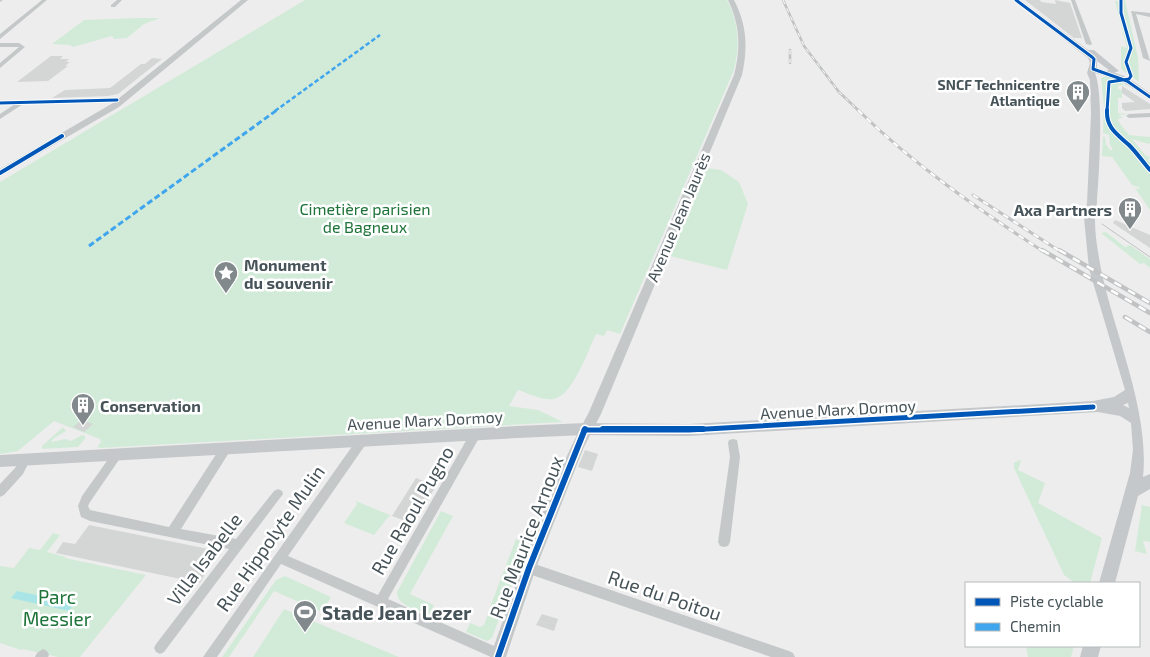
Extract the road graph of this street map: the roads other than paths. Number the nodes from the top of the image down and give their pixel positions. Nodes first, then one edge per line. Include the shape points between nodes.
1 (45, 0) edge
2 (120, 0) edge
3 (245, 0) edge
4 (731, 0) edge
5 (1016, 0) edge
6 (1074, 0) edge
7 (113, 6) dead end
8 (1150, 15) edge
9 (0, 38) edge
10 (0, 45) edge
11 (1083, 46) junction
12 (184, 49) junction
13 (1148, 58) edge
14 (1106, 64) junction
15 (0, 66) edge
16 (1094, 66) junction
17 (1109, 73) junction
18 (1094, 80) junction
19 (1150, 97) edge
20 (118, 100) junction
21 (23, 102) junction
22 (0, 104) edge
23 (1150, 115) edge
24 (1129, 116) dead end
25 (0, 117) edge
26 (86, 122) junction
27 (0, 172) edge
28 (1132, 390) junction
29 (1093, 407) junction
30 (1138, 420) junction
31 (585, 429) junction
32 (475, 435) junction
33 (362, 441) junction
34 (733, 443) dead end
35 (226, 448) junction
36 (118, 454) junction
37 (25, 460) junction
38 (0, 461) edge
39 (1150, 481) edge
40 (0, 492) edge
41 (1132, 492) junction
42 (278, 494) dead end
43 (172, 532) junction
44 (724, 542) dead end
45 (238, 545) junction
46 (280, 558) junction
47 (529, 568) junction
48 (1107, 582) edge
49 (380, 602) junction
50 (160, 648) dead end
51 (498, 656) edge
52 (209, 657) edge
53 (789, 657) edge

1 - 9 street
2 - 7 street
3 - 12 street
4 - 31 street, Avenue Jean Jaurès via 743,34 738,75 595,414
5 - 11 main road
6 - 11 street
8 - 13 street via 1133,12
10 - 15 street via 22,47
11 - 14 main road
11 - 16 main road via 1092,57
12 - 20 street
12 - 26 street via 116,105
14 - 16 main road
14 - 17 main road
16 - 17 main road
16 - 18 main road via 1091,73
17 - 18 main road
17 - 19 street via 1127,80
18 - 28 main road via 1095,132 1090,218 1095,270
20 - 21 street
20 - 26 street
21 - 22 street
21 - 25 street
23 - 24 street
26 - 27 street
28 - 29 main road, Avenue Marx Dormoy via 1122,401
28 - 30 main road
29 - 30 main road, Avenue Marx Dormoy via 1123,411
29 - 31 main road, Avenue Marx Dormoy via 689,430
30 - 41 main road via 1140,450
31 - 32 main road, Avenue Marx Dormoy
31 - 47 street, Rue Maurice Arnoux
32 - 33 main road, Avenue Marx Dormoy
32 - 49 street, Rue Raoul Pugno
33 - 35 main road, Avenue Marx Dormoy
33 - 46 street, Rue Hippolyte Mulin
34 - 44 street via 735,457
35 - 36 main road, Avenue Marx Dormoy
35 - 43 street
36 - 37 main road, Avenue Marx Dormoy
36 - 43 street via 86,499 85,513
37 - 38 main road, Avenue Marx Dormoy
37 - 40 street
39 - 41 main road
41 - 48 main road
42 - 45 street, Villa Isabelle
43 - 45 street
45 - 50 street, Villa Isabelle
46 - 49 street
46 - 52 street, Rue Hippolyte Mulin
47 - 51 street, Rue Maurice Arnoux
47 - 53 street, Rue du Poitou
49 - 51 street

